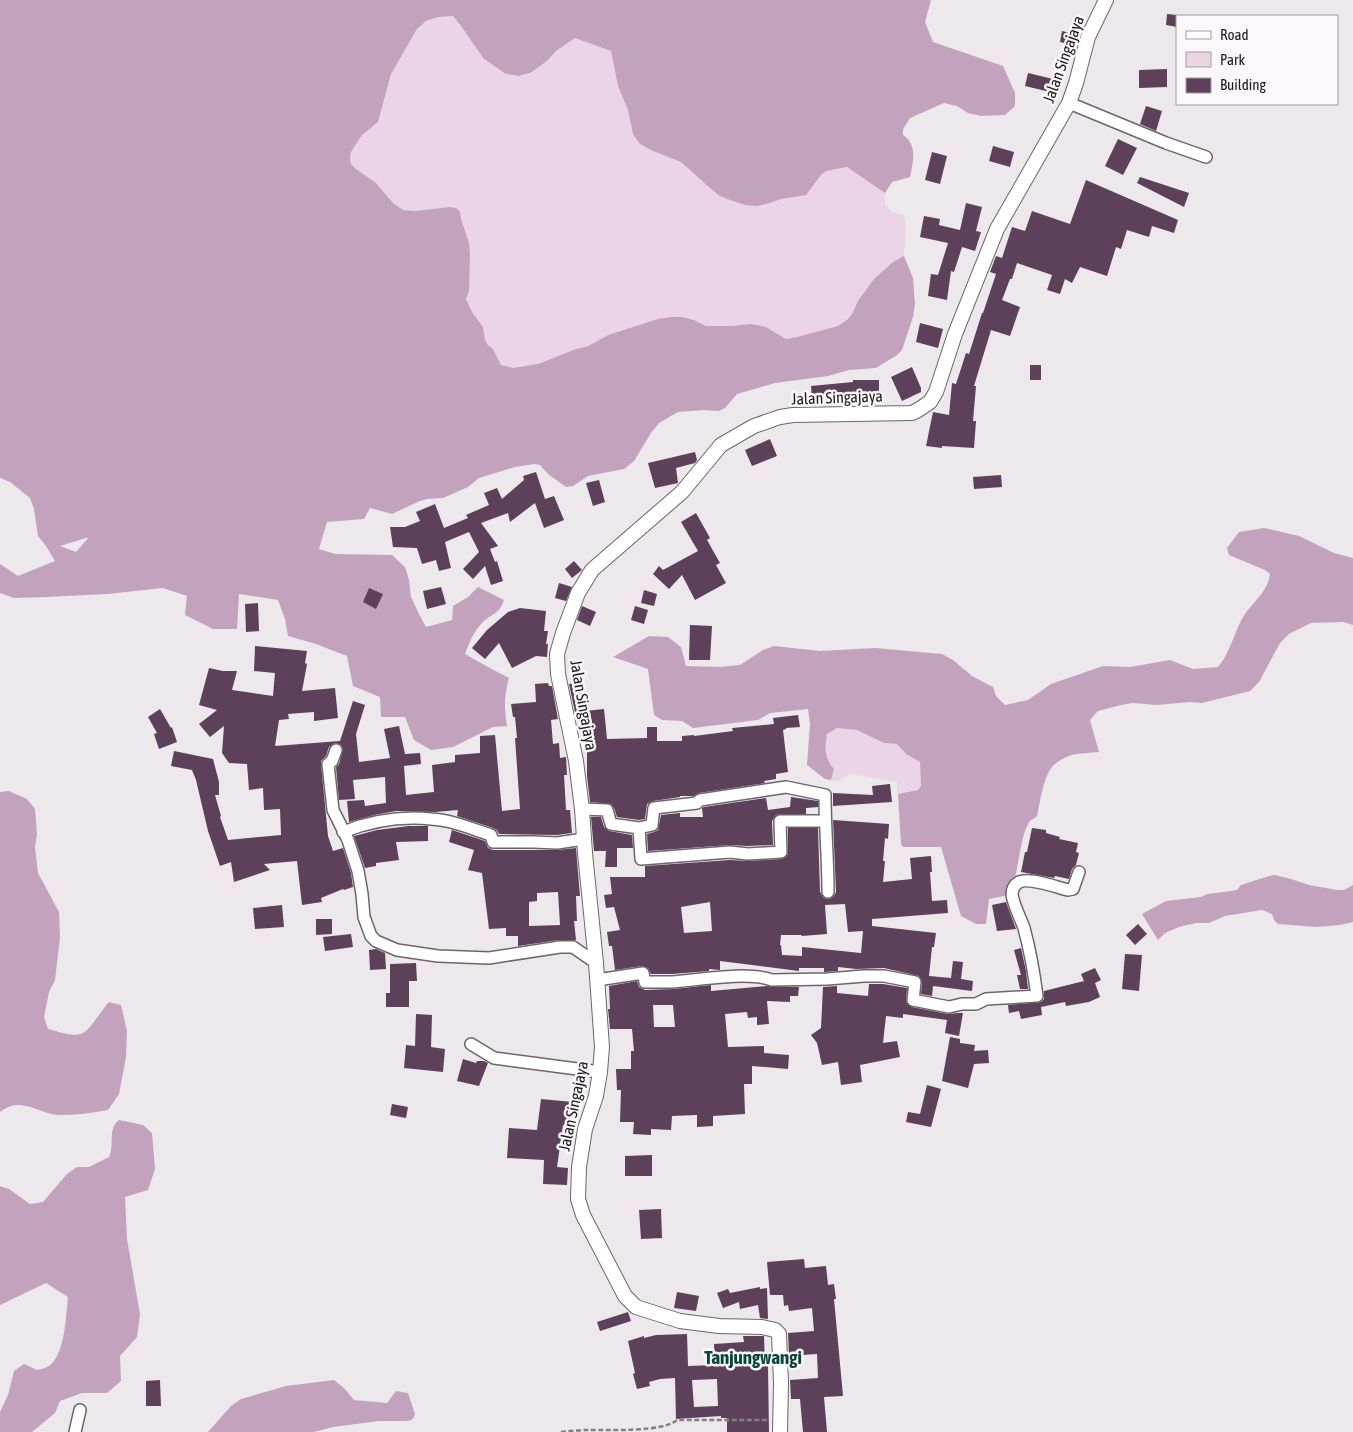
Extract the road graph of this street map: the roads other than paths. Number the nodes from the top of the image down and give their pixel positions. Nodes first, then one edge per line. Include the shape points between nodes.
1 (1106, 0) edge
2 (1069, 103) junction
3 (1206, 158) dead end
4 (336, 750) dead end
5 (582, 809) junction
6 (825, 822) junction
7 (639, 828) junction
8 (343, 832) junction
9 (584, 839) junction
10 (1079, 872) dead end
11 (828, 892) dead end
12 (596, 963) junction
13 (597, 980) junction
14 (471, 1044) dead end
15 (600, 1072) junction
16 (80, 1410) dead end
17 (780, 1426) edge
18 (75, 1432) edge

1 - 2 street, Jalan Singajaya via 1088,38
2 - 3 street
2 - 5 street, Jalan Singajaya via 997,229 930,402 912,413 793,415 754,426 721,445 682,492 592,570 578,593 557,654
4 - 8 street via 328,766 333,810
5 - 7 street via 608,810 611,824
5 - 9 street, Jalan Singajaya
6 - 7 street via 825,795 786,787 700,800 696,804 654,808 652,824
6 - 7 street via 780,821 780,852 730,852 641,859
6 - 11 street
8 - 9 street via 388,820 432,819 491,835 492,842 557,843
8 - 12 street via 358,871 367,929 376,941 397,950 447,957 490,958 573,947
9 - 12 street, Jalan Singajaya
10 - 13 street via 1073,889 1030,880 1020,881 1014,886 1012,893 1034,968 1036,996 986,999 950,1008 913,1000 915,982 884,976 772,980 735,977 645,982 642,973
12 - 13 street, Jalan Singajaya
13 - 15 street, Jalan Singajaya via 602,1048
14 - 15 street via 494,1058
15 - 17 street, Jalan Singajaya via 579,1167 578,1198 583,1215 625,1296 636,1307 680,1322 762,1327 779,1334
16 - 18 street

